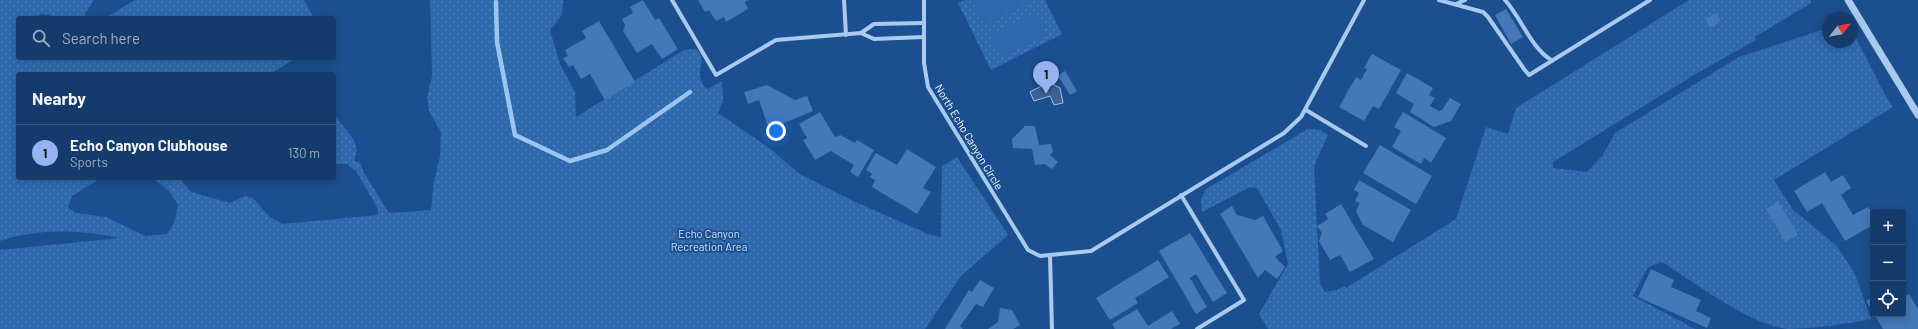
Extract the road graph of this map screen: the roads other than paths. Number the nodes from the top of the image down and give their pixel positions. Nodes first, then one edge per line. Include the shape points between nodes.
1 (672, 0) edge
2 (844, 0) edge
3 (924, 0) edge
4 (1364, 0) edge
5 (1439, 0) edge
6 (1466, 0) edge
7 (1505, 0) edge
8 (1650, 0) edge
9 (1849, 1) edge
10 (1456, 4) junction
11 (924, 23) junction
12 (861, 33) junction
13 (846, 35) junction
14 (924, 37) junction
15 (1551, 60) junction
16 (1306, 110) junction
17 (1918, 115) edge
18 (1366, 146) dead end
19 (1181, 195) junction
20 (1050, 256) junction
21 (1052, 329) edge
22 (1197, 329) edge

1 - 13 street via 716,75 776,40
2 - 13 street
3 - 11 street, North Echo Canyon Circle
4 - 16 street, North Echo Canyon Circle
5 - 10 street
6 - 10 street
7 - 15 street via 1531,40 1542,54
8 - 15 street
9 - 17 street
10 - 15 street via 1483,12 1529,75
11 - 12 street via 874,24
11 - 14 street, North Echo Canyon Circle
12 - 13 street
12 - 14 street via 874,39
14 - 20 street, North Echo Canyon Circle via 924,63 928,87 1028,250 1040,256
16 - 18 street
16 - 19 street, North Echo Canyon Circle via 1284,134
19 - 20 street, North Echo Canyon Circle via 1091,251
19 - 22 street via 1244,300
20 - 21 street

